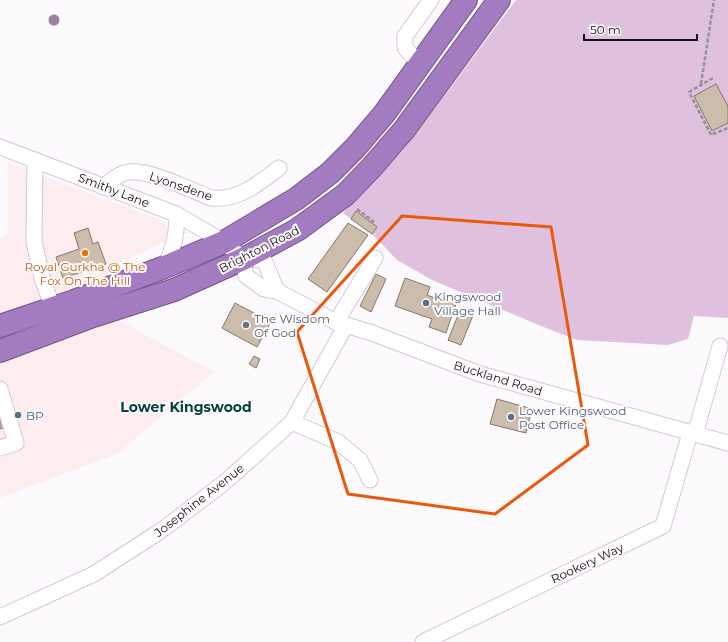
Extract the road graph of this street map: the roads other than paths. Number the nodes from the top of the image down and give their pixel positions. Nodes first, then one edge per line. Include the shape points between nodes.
1 (431, 0) edge
2 (466, 0) edge
3 (499, 0) edge
4 (420, 64) junction
5 (0, 147) edge
6 (35, 160) junction
7 (279, 168) dead end
8 (103, 187) junction
9 (176, 214) junction
10 (224, 242) junction
11 (375, 258) dead end
12 (243, 259) junction
13 (165, 267) junction
14 (277, 291) junction
15 (53, 308) junction
16 (341, 324) junction
17 (0, 326) edge
18 (720, 346) dead end
19 (0, 351) edge
20 (0, 389) edge
21 (292, 422) junction
22 (692, 434) junction
23 (728, 443) edge
24 (0, 448) edge
25 (370, 480) dead end
26 (0, 617) edge
27 (423, 642) edge

1 - 4 street via 405,36 405,48
2 - 4 highway, Brighton Road
3 - 12 highway, Brighton Road via 404,130 345,195 297,230
4 - 10 highway, Brighton Road via 384,114 330,172 296,199
5 - 6 street, Smithy Lane
6 - 8 street, Smithy Lane
6 - 15 street via 34,242 43,281
7 - 8 street, Lyonsdene via 256,185 232,197 221,199 210,198 150,174 138,172 126,172
8 - 9 street, Smithy Lane
9 - 10 street, Smithy Lane
9 - 13 street via 175,244
10 - 12 street, Smithy Lane
10 - 13 highway, Brighton Road
11 - 16 street, Josephine Avenue
12 - 14 street, Buckland Road via 246,276 264,289
12 - 14 street via 264,260
12 - 19 highway, Brighton Road via 174,290 93,316
13 - 15 highway, Brighton Road
14 - 16 street, Buckland Road
15 - 17 highway, Brighton Road
16 - 21 street, Josephine Avenue
16 - 22 street, Buckland Road via 480,374
18 - 22 street, Rookery Way
20 - 24 street via 16,443
21 - 25 street via 338,442 360,460
21 - 26 street, Josephine Avenue via 224,483 162,530 94,574
22 - 23 street, Buckland Road
22 - 27 street, Rookery Way via 663,526

